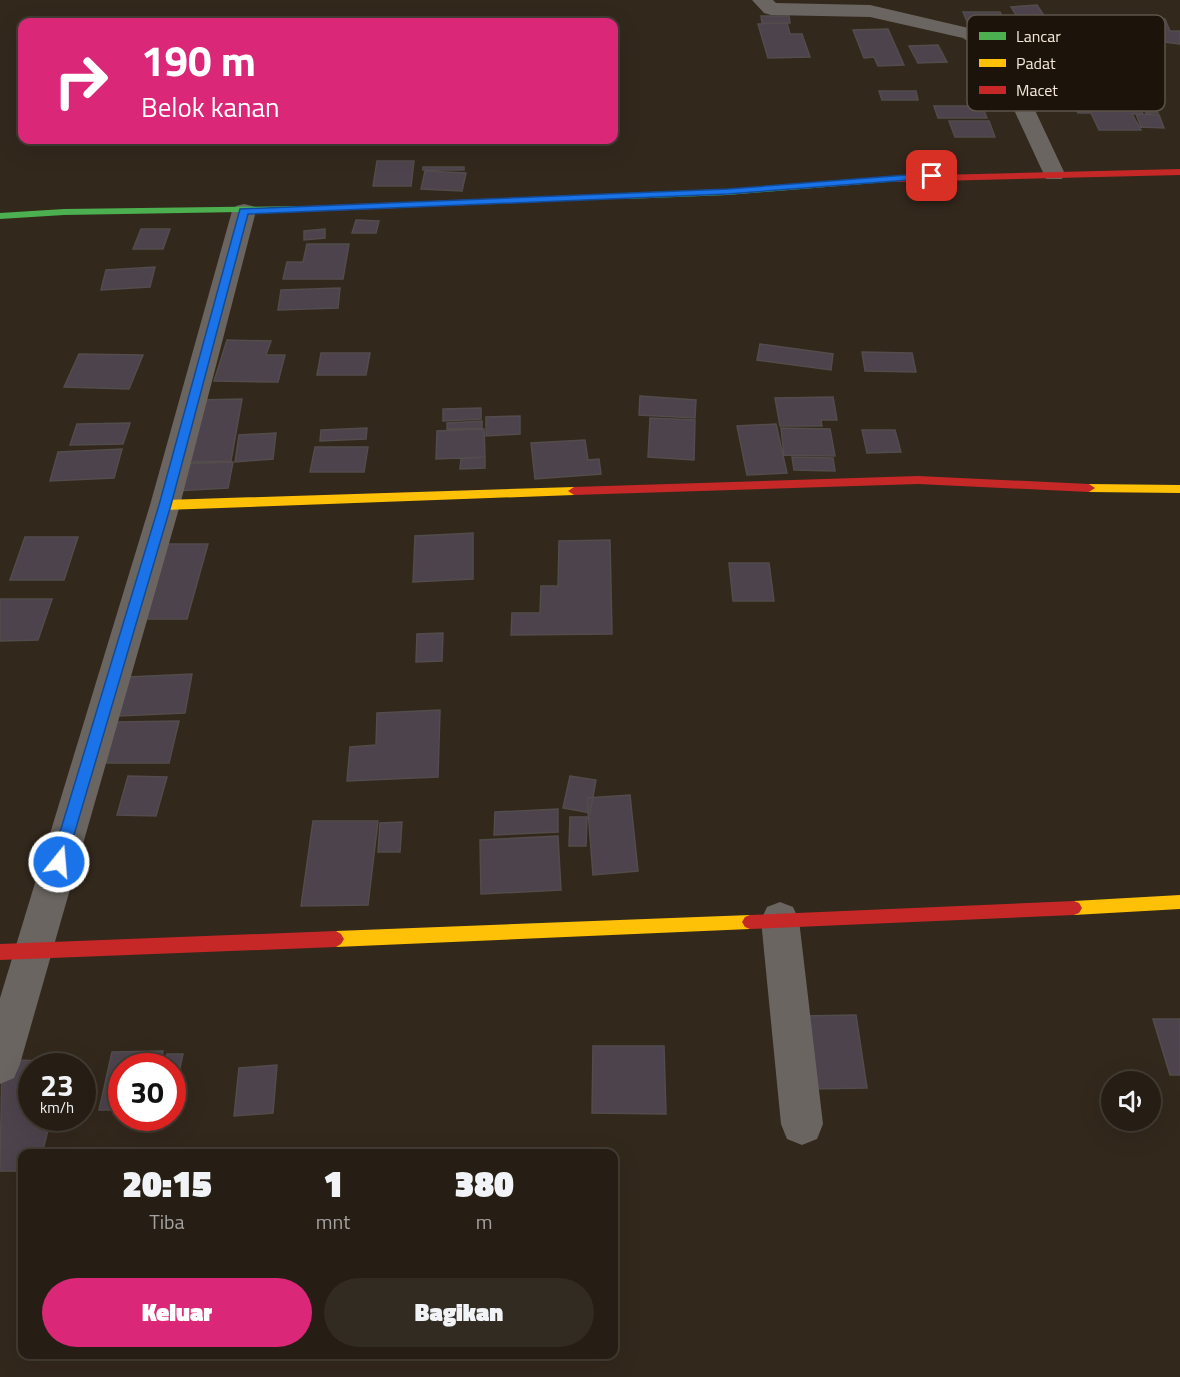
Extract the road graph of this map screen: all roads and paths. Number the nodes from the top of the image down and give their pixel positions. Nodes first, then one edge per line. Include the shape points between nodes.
1 (762, 0) edge
2 (873, 5) edge
3 (967, 33) edge
4 (1025, 111) edge
5 (1180, 172) edge
6 (1054, 174) junction
7 (244, 211) junction
8 (0, 216) edge
9 (1180, 489) edge
10 (165, 505) junction
11 (1180, 902) edge
12 (780, 920) junction
13 (16, 951) edge
14 (0, 1064) edge
15 (802, 1124) dead end

1 - 2 street via 771,9
2 - 3 street
4 - 6 street
5 - 6 street
6 - 7 street via 932,176 728,192
7 - 8 street
7 - 10 street
9 - 10 street via 918,480
10 - 13 street
11 - 12 street
12 - 13 street
12 - 15 street
13 - 14 street

